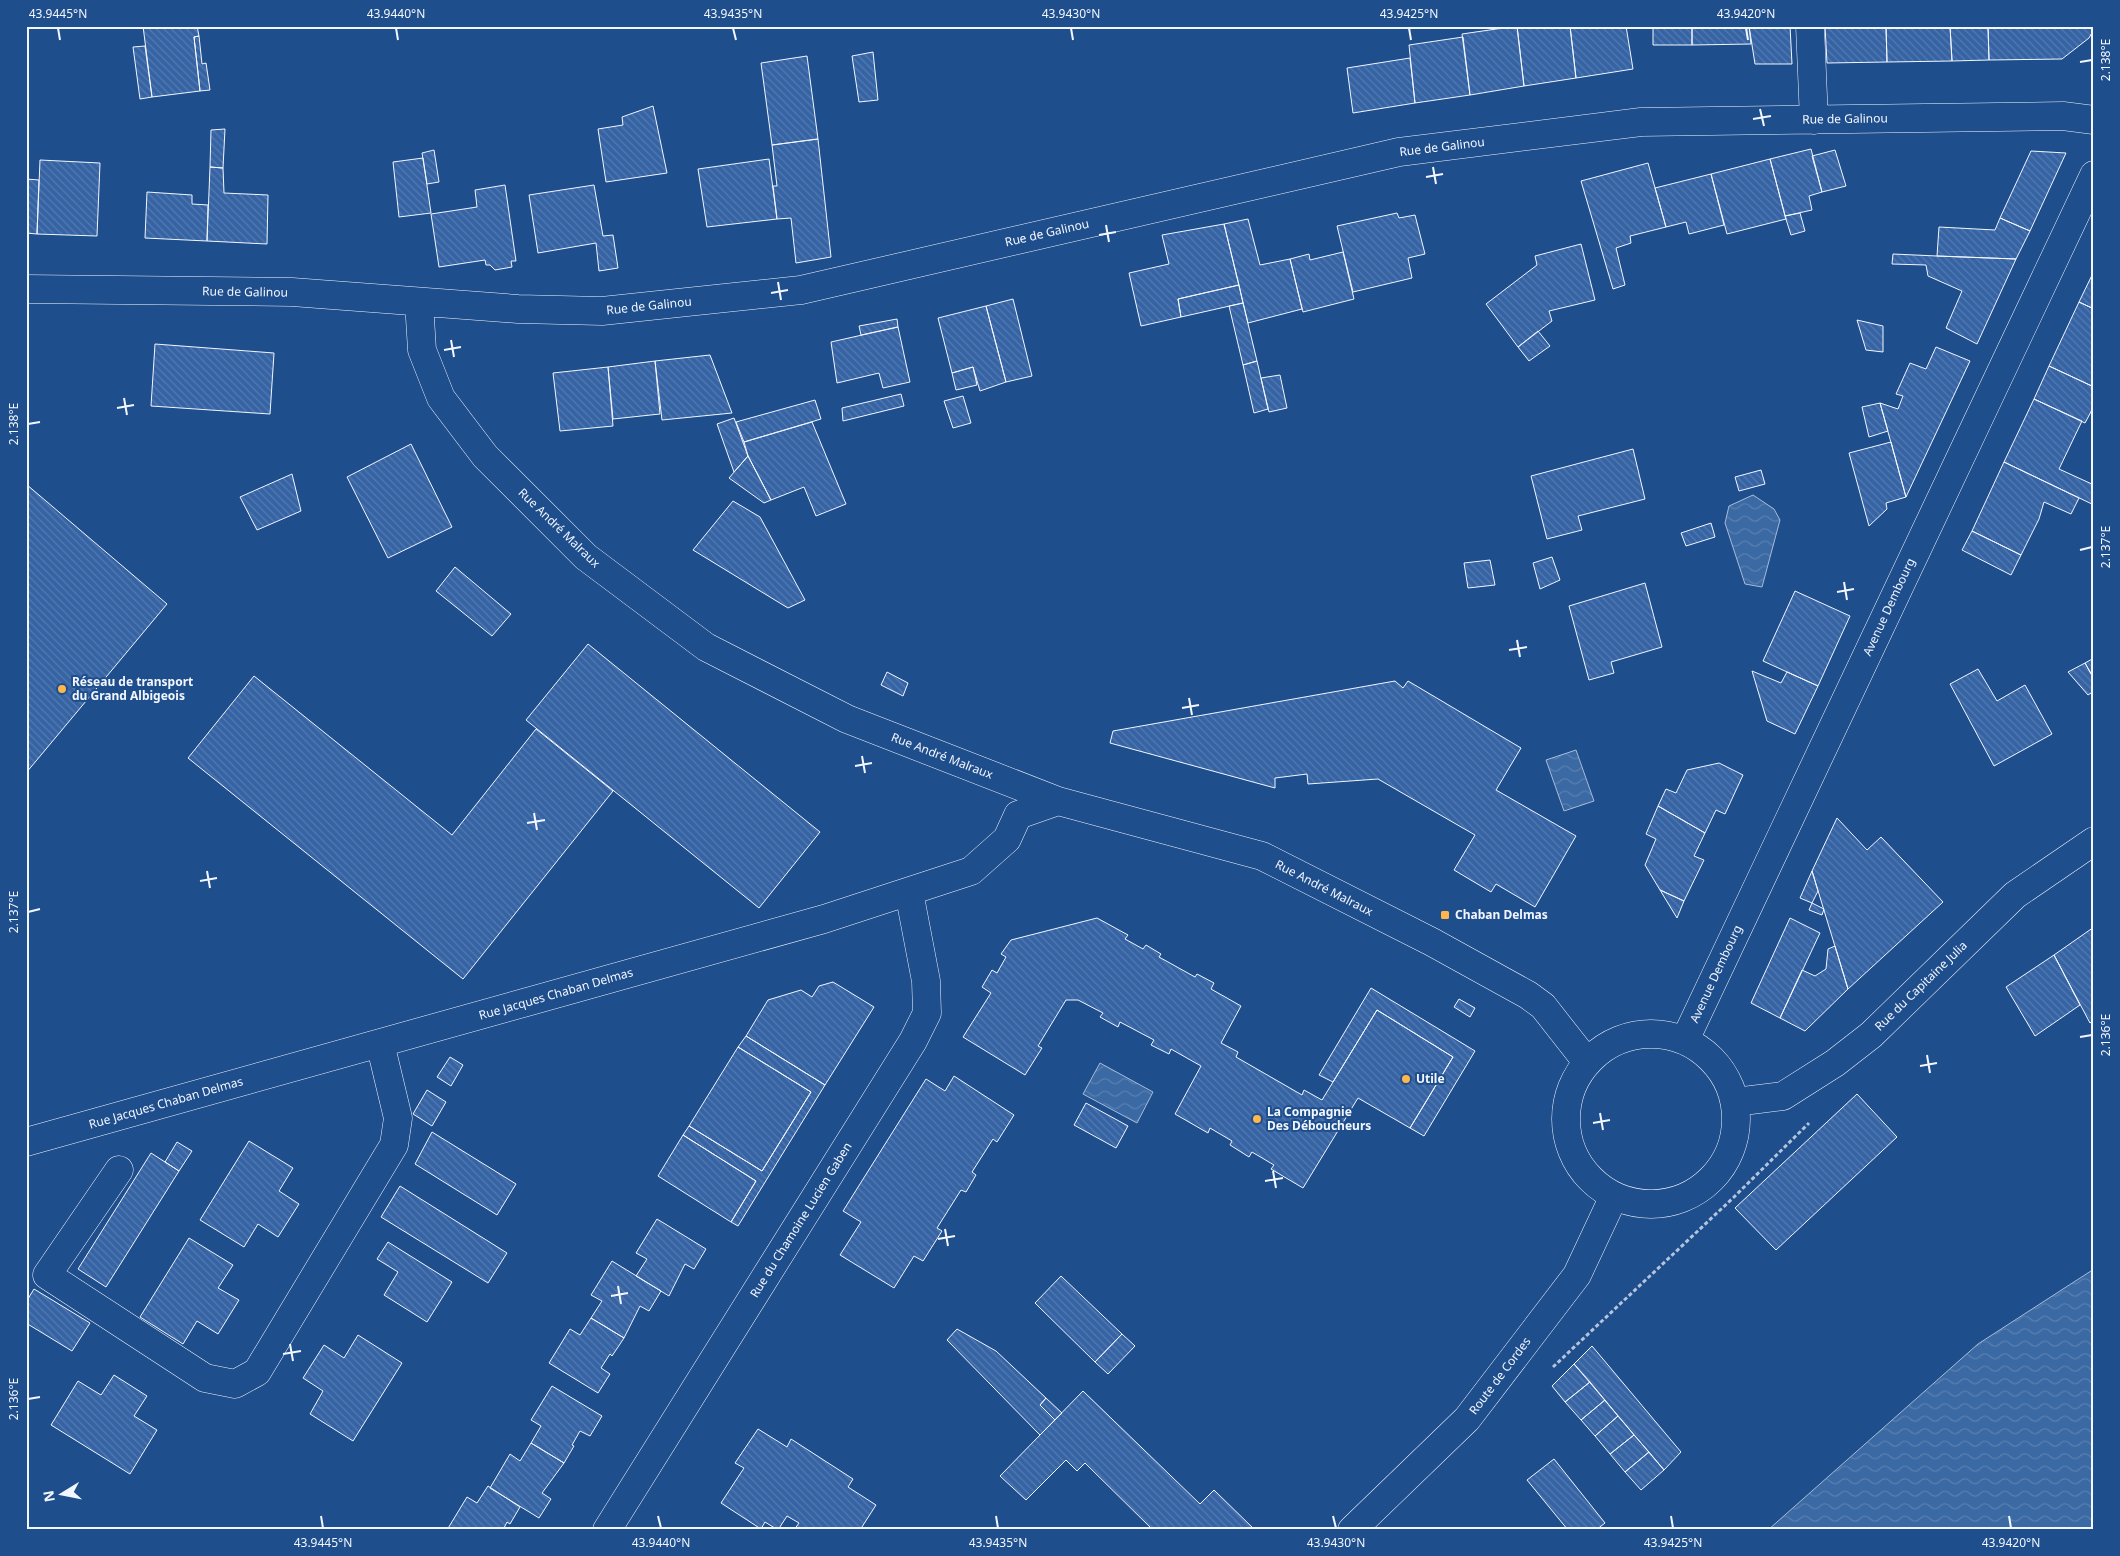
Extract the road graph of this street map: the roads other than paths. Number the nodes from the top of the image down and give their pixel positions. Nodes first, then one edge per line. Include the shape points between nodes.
1 (1810, 26) edge
2 (1814, 120) junction
3 (2094, 120) edge
4 (2094, 175) edge
5 (26, 289) edge
6 (419, 302) junction
7 (1058, 800) junction
8 (2094, 840) edge
9 (909, 892) junction
10 (1685, 1040) junction
11 (380, 1043) junction
12 (1587, 1062) junction
13 (1735, 1102) junction
14 (26, 1142) edge
15 (119, 1170) dead end
16 (1614, 1196) junction
17 (607, 1530) edge
18 (1352, 1530) edge

1 - 2 street
2 - 3 street, Rue de Galinou via 2063,116
2 - 6 street, Rue de Galinou via 1641,122 1399,152 801,290 602,311
4 - 10 street, Avenue Dembourg
5 - 6 street, Rue de Galinou via 292,292
6 - 7 street, Rue André Malraux via 422,350 441,398 485,456 586,558 706,647 847,719
7 - 9 street, Rue Jacques Chaban Delmas via 1018,815 1007,839 971,871
7 - 12 street, Rue André Malraux via 1262,856 1432,942 1528,995 1543,1006
8 - 13 street, Rue du Capitaine Julia via 2015,895 1871,1035 1836,1063 1783,1096
9 - 11 street, Rue Jacques Chaban Delmas via 815,922
9 - 17 street, Rue du Chamoine Lucien Gaben via 926,981 927,1013 908,1049
10 - 12 street via 1659,1033 1632,1035 1608,1045
10 - 13 street via 1708,1055 1725,1076
11 - 14 street, Rue Jacques Chaban Delmas
11 - 15 street via 398,1118 394,1145 257,1372 235,1384 205,1378 47,1275
12 - 16 street via 1573,1084 1566,1110 1568,1136 1576,1160 1592,1181
13 - 16 street via 1736,1129 1729,1155 1714,1177 1692,1194 1667,1203 1640,1204
16 - 18 street, Route de Cordes via 1577,1275 1468,1419

